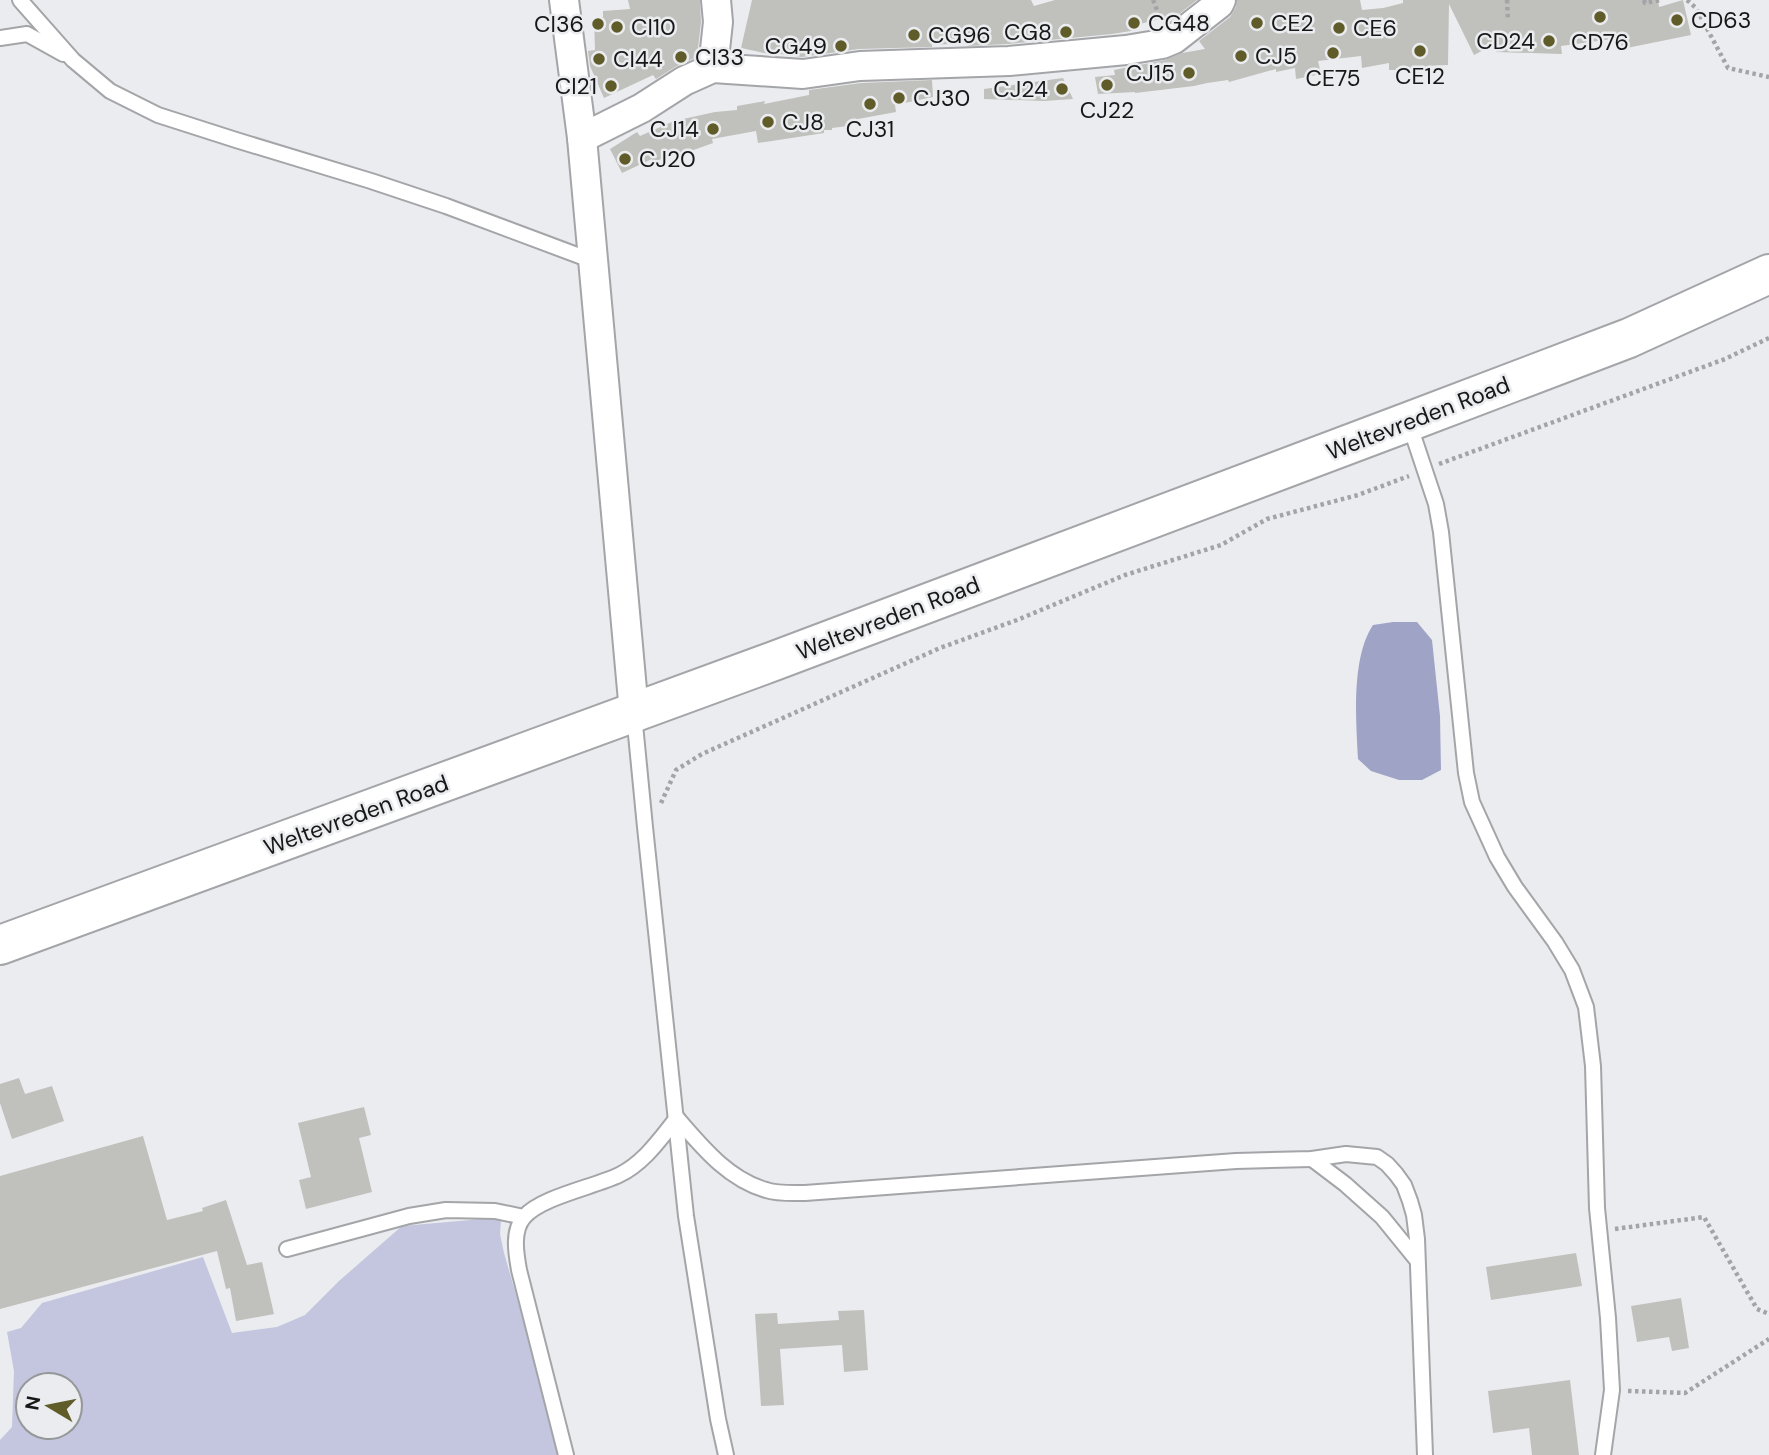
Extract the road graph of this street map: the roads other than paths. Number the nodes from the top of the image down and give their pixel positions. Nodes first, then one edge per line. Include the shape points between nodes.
1 (20, 0) edge
2 (564, 0) edge
3 (739, 0) edge
4 (1221, 0) edge
5 (717, 11) edge
6 (0, 38) edge
7 (73, 60) junction
8 (713, 68) junction
9 (582, 138) junction
10 (593, 261) junction
11 (1769, 274) edge
12 (1408, 422) junction
13 (634, 712) junction
14 (0, 945) edge
15 (677, 1118) junction
16 (1312, 1159) junction
17 (524, 1217) junction
18 (287, 1250) dead end
19 (1417, 1261) junction
20 (566, 1455) edge
21 (726, 1455) edge
22 (1425, 1455) edge
23 (1603, 1455) edge

1 - 7 lane
2 - 9 street
3 - 5 street
4 - 8 street via 1174,39 1126,50 1009,61 860,66 803,74
5 - 8 street
6 - 7 lane via 27,34
7 - 10 lane via 110,91 158,115 396,189
8 - 9 street
9 - 10 street
10 - 13 street
11 - 12 street, Weltevreden Road via 1629,338
12 - 13 street, Weltevreden Road
12 - 23 lane via 1441,532 1472,802 1503,867 1572,970 1586,1007 1612,1390
13 - 14 street, Weltevreden Road
13 - 15 lane
15 - 16 lane via 705,1151 739,1179 768,1191 805,1194
15 - 17 lane via 650,1153 621,1175 542,1204
15 - 21 lane via 686,1216
16 - 19 lane via 1382,1217
16 - 19 lane via 1346,1154 1377,1157 1387,1164 1410,1201
17 - 18 lane via 446,1210
17 - 20 lane via 516,1235 519,1270
19 - 22 lane

